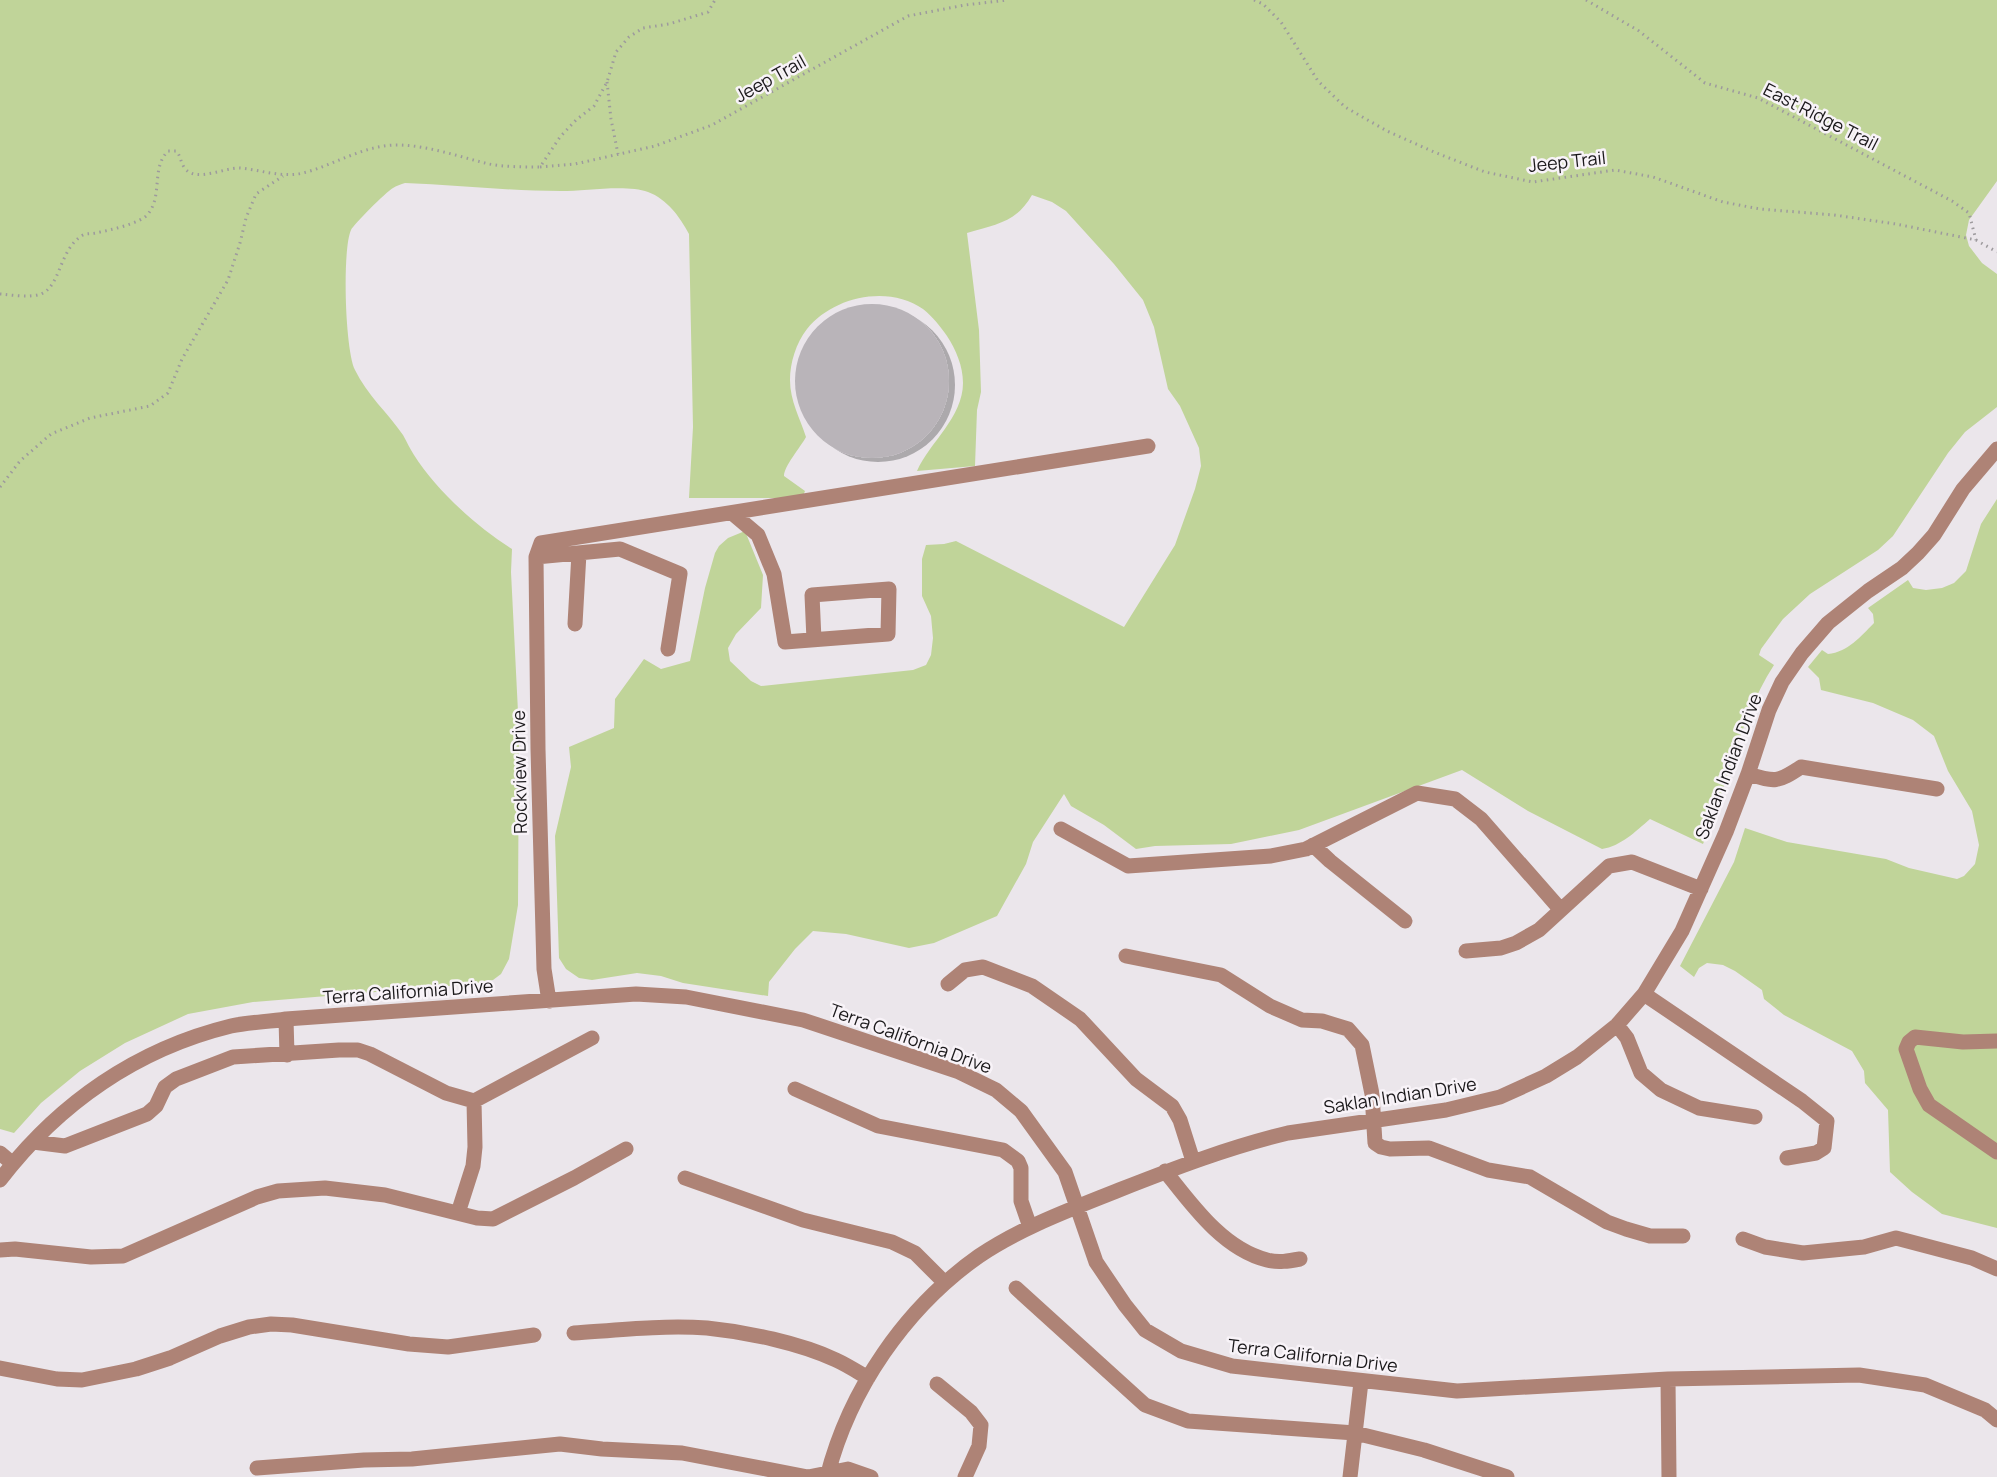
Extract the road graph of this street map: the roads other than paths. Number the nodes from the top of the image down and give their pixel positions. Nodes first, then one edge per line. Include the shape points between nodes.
1 (1148, 446) dead end
2 (1997, 449) edge
3 (732, 513) junction
4 (539, 550) junction
5 (579, 553) junction
6 (575, 624) dead end
7 (814, 640) junction
8 (668, 649) dead end
9 (1748, 774) junction
10 (1937, 789) dead end
11 (1061, 829) dead end
12 (1313, 845) junction
13 (1701, 889) junction
14 (1560, 909) junction
15 (1405, 921) dead end
16 (1466, 951) dead end
17 (1126, 956) dead end
18 (948, 984) dead end
19 (1644, 994) junction
20 (549, 1001) junction
21 (286, 1019) junction
22 (1617, 1025) junction
23 (592, 1038) dead end
24 (1997, 1041) edge
25 (287, 1054) junction
26 (795, 1089) dead end
27 (474, 1101) junction
28 (1755, 1117) dead end
29 (1375, 1120) junction
30 (33, 1142) junction
31 (626, 1149) dead end
32 (1997, 1152) edge
33 (0, 1153) edge
34 (1787, 1158) dead end
35 (1193, 1161) junction
36 (13, 1164) junction
37 (1165, 1172) junction
38 (686, 1178) dead end
39 (0, 1180) edge
40 (1077, 1207) junction
41 (458, 1213) junction
42 (1030, 1227) junction
43 (1683, 1236) dead end
44 (1743, 1239) dead end
45 (0, 1250) edge
46 (1300, 1259) dead end
47 (1997, 1269) edge
48 (945, 1283) junction
49 (1016, 1288) dead end
50 (574, 1333) dead end
51 (534, 1335) dead end
52 (0, 1368) edge
53 (868, 1378) junction
54 (1668, 1379) junction
55 (1361, 1382) junction
56 (937, 1384) dead end
57 (1997, 1420) edge
58 (1355, 1433) junction
59 (256, 1468) dead end
60 (827, 1475) edge
61 (871, 1477) edge
62 (965, 1477) edge
63 (1350, 1477) edge
64 (1508, 1477) edge
65 (1669, 1477) edge

1 - 3 street
2 - 9 street, Saklan Indian Drive via 1918,553 1828,623 1802,653 1769,710
3 - 4 street
3 - 7 street via 758,535 774,574 784,642
4 - 5 street
4 - 20 street, Rockview Drive via 538,749 544,969
5 - 6 street
5 - 8 street via 620,549 680,573
7 - 7 street via 888,634 889,589 812,595
9 - 10 street via 1772,781 1801,767
9 - 13 street, Saklan Indian Drive
11 - 12 street via 1128,866 1271,856
12 - 14 street via 1417,793 1455,799 1480,819
12 - 15 street
13 - 14 street via 1632,862 1609,866
13 - 19 street, Saklan Indian Drive via 1682,932
14 - 16 street via 1539,930 1516,943
17 - 29 street via 1221,975 1270,1006 1302,1020 1348,1029 1362,1045
18 - 35 street via 965,970 983,967 1032,986 1080,1019 1136,1079 1172,1106
19 - 22 street, Saklan Indian Drive
19 - 34 street via 1827,1121 1824,1148
20 - 21 street, Terra California Drive
20 - 40 street, Terra California Drive via 636,994 686,997 803,1020 959,1072 996,1090 1021,1110 1065,1172
21 - 25 street
21 - 30 street, Terra California Drive via 233,1026 155,1052 91,1090
22 - 28 street via 1627,1038 1641,1073 1661,1090 1700,1108
22 - 29 street, Saklan Indian Drive via 1576,1057 1519,1089 1481,1102
23 - 27 street
24 - 32 street via 1916,1037 1906,1049 1929,1106
25 - 27 street via 358,1050 446,1093
25 - 30 street via 232,1057 176,1079 147,1114 65,1146
26 - 42 street via 878,1126 1003,1150 1021,1168 1022,1201
27 - 41 street via 476,1147
29 - 35 street, Saklan Indian Drive via 1288,1133
29 - 43 street via 1376,1143 1381,1147 1429,1148 1488,1170 1530,1177 1607,1222 1650,1236
30 - 36 street, Terra California Drive
31 - 41 street via 493,1219
33 - 36 street
35 - 37 street, Saklan Indian Drive
36 - 39 street, Terra California Drive
37 - 40 street, Saklan Indian Drive
37 - 46 street via 1200,1215 1240,1249 1267,1260
38 - 48 street via 803,1220 892,1242 915,1253
40 - 42 street, Saklan Indian Drive
40 - 55 street, Terra California Drive via 1096,1262 1145,1330 1181,1352 1232,1366
41 - 45 street via 385,1195 325,1188 278,1191 123,1256
42 - 48 street, Saklan Indian Drive via 980,1256
44 - 47 street via 1803,1253 1864,1247 1896,1238 1972,1258
48 - 53 street, Saklan Indian Drive via 895,1339
49 - 58 street via 1145,1405 1188,1421
50 - 53 street via 708,1328 808,1350 835,1359
51 - 52 street via 448,1347 271,1324 220,1336 136,1370 82,1380
53 - 60 street, Saklan Indian Drive via 834,1448
54 - 55 street, Terra California Drive via 1457,1391
54 - 57 street, Terra California Drive via 1859,1375 1925,1385 1984,1410
54 - 65 street
55 - 58 street
56 - 62 street via 981,1425 979,1446
58 - 63 street
58 - 64 street via 1424,1449
59 - 60 street via 412,1460 560,1444 682,1453 808,1477
60 - 61 street via 848,1469

